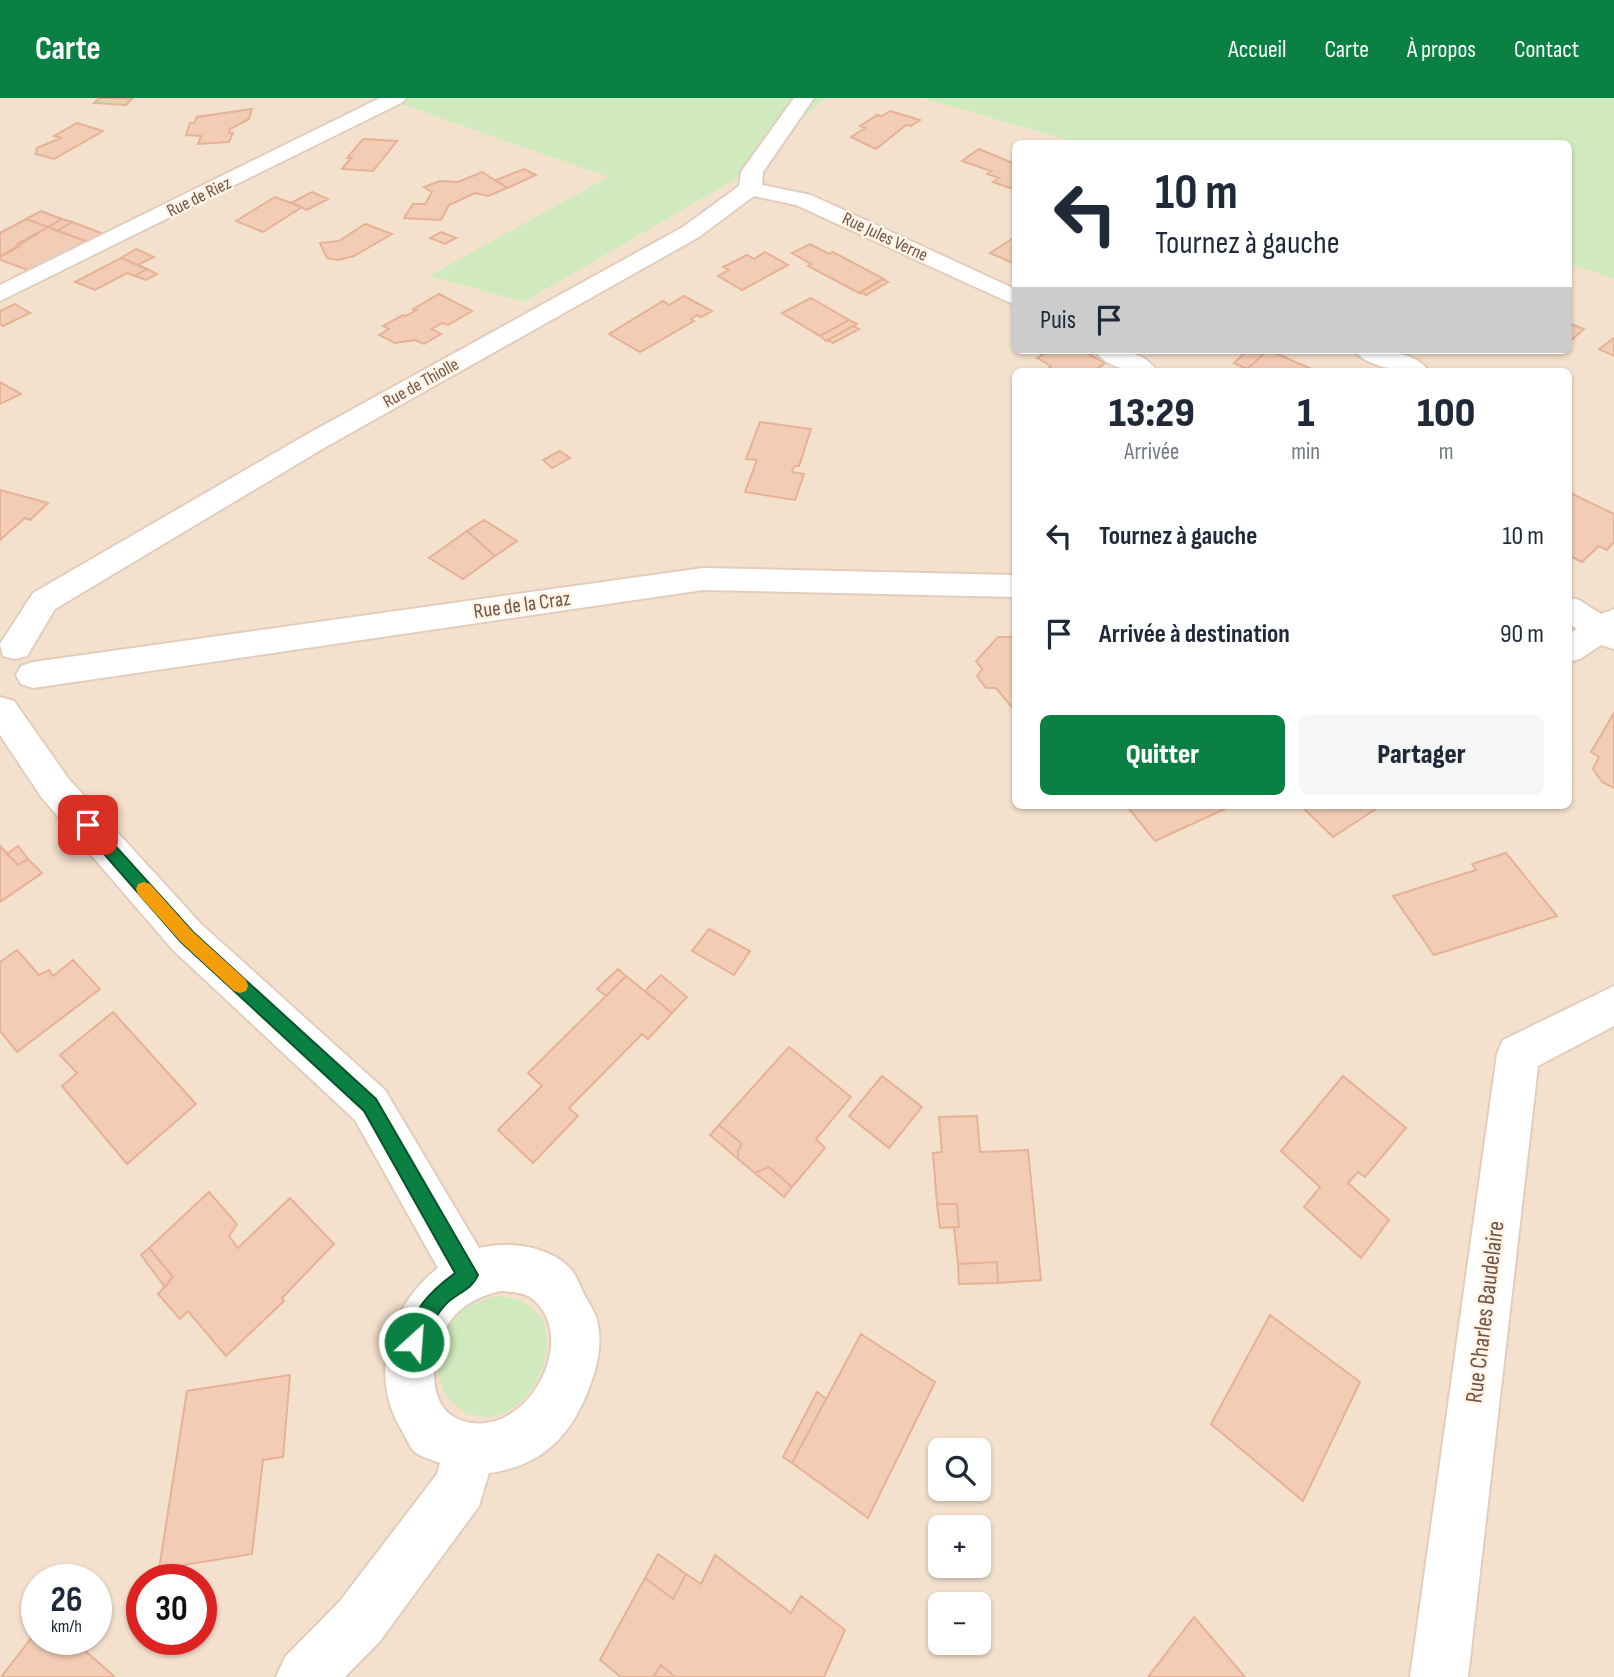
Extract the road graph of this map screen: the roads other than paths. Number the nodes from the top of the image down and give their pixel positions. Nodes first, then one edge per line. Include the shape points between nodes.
1 (396, 98) edge
2 (804, 98) edge
3 (750, 189) junction
4 (0, 294) edge
5 (1012, 297) edge
6 (1114, 354) edge
7 (1376, 354) edge
8 (1434, 354) edge
9 (1139, 368) edge
10 (1408, 368) edge
11 (1418, 368) edge
12 (1012, 586) edge
13 (1572, 610) edge
14 (1609, 629) edge
15 (7, 646) edge
16 (1572, 648) edge
17 (33, 675) junction
18 (1, 710) edge
19 (1614, 1005) edge
20 (468, 1275) junction
21 (470, 1450) junction
22 (305, 1677) edge
23 (1439, 1677) edge

1 - 4 street, Rue de Riez
2 - 3 street via 752,172
3 - 5 street, Rue Jules Verne via 803,200
3 - 15 street, Rue de Thiolle via 691,232 314,442 44,601
6 - 9 street
7 - 10 street
8 - 11 street
12 - 17 street, Rue de la Craz via 703,579
13 - 14 street
14 - 16 street
15 - 17 street via 27,653
17 - 18 street via 17,699
18 - 20 street via 55,788 187,937 370,1105
19 - 23 street, Rue Charles Baudelaire via 1518,1054
20 - 21 street via 438,1298 419,1326 409,1359 412,1400 433,1434
20 - 21 street via 500,1267 530,1271 554,1285 574,1324 574,1363 559,1401 537,1427 508,1445
21 - 22 street via 460,1487 360,1621

